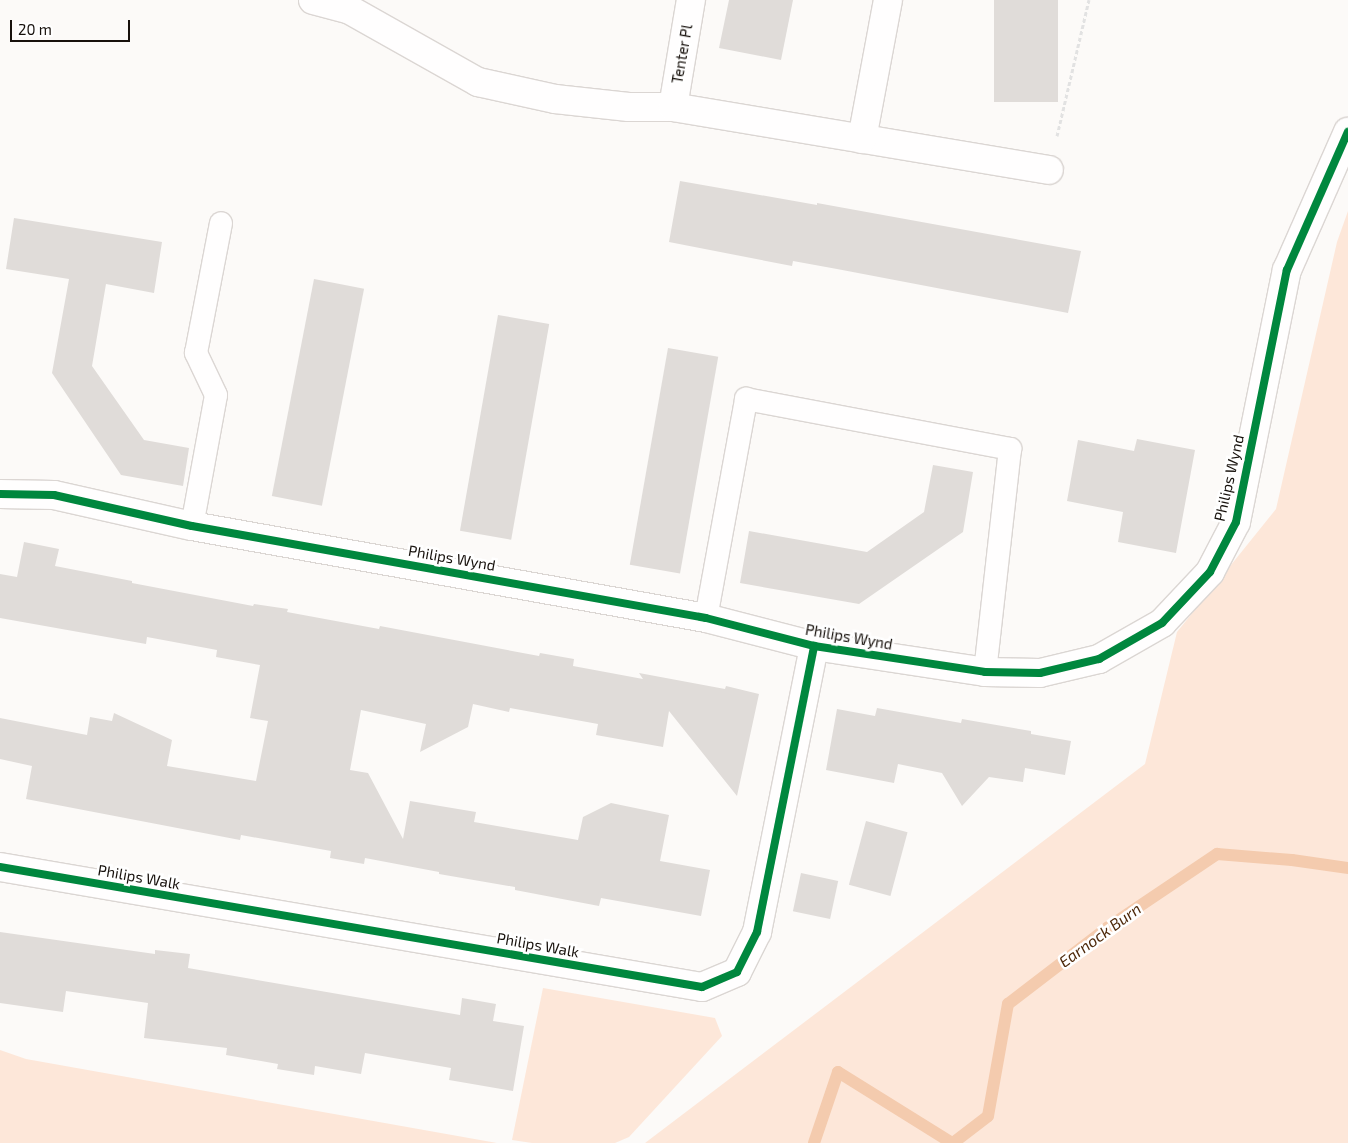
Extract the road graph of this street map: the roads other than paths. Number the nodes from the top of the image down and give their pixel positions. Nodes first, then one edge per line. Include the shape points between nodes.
1 (691, 0) edge
2 (888, 0) edge
3 (321, 1) edge
4 (673, 107) junction
5 (1348, 132) edge
6 (862, 139) junction
7 (1049, 170) road end
8 (220, 223) dead end
9 (0, 494) edge
10 (192, 526) junction
11 (706, 618) junction
12 (814, 646) junction
13 (985, 672) junction
14 (0, 867) edge

1 - 4 street, Tenter Pl
2 - 6 street
3 - 4 street via 350,10 478,82 555,99 629,108
4 - 6 street
5 - 13 street, Philips Wynd via 1287,270 1236,522 1210,572 1162,623 1098,659 1040,673
6 - 7 street
8 - 10 lane via 196,353 216,395
9 - 10 street, Philips Wynd via 54,494
10 - 11 street, Philips Wynd
11 - 12 street, Philips Wynd
11 - 13 lane via 746,400 1000,447 1010,449
12 - 13 street, Philips Wynd
12 - 14 street, Philips Walk via 757,932 737,972 702,987

